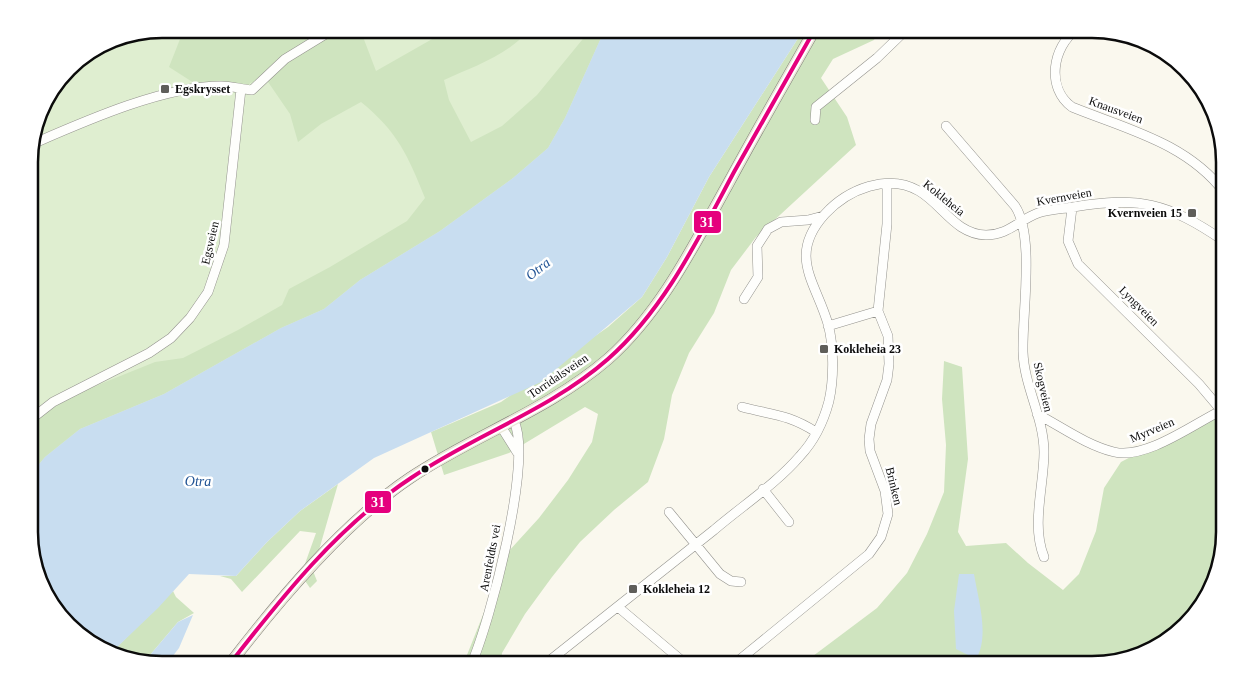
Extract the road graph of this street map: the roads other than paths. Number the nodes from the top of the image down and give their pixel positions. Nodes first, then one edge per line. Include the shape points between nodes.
1 (320, 38) edge
2 (810, 38) edge
3 (898, 38) edge
4 (1068, 38) edge
5 (241, 89) junction
6 (815, 120) dead end
7 (946, 126) dead end
8 (40, 141) edge
9 (1215, 182) edge
10 (887, 184) junction
11 (1072, 208) junction
12 (824, 216) junction
13 (1023, 222) junction
14 (1215, 236) edge
15 (744, 299) dead end
16 (878, 311) junction
17 (828, 326) junction
18 (1215, 401) edge
19 (742, 407) dead end
20 (1215, 413) edge
21 (38, 414) edge
22 (1037, 414) junction
23 (514, 421) junction
24 (502, 428) junction
25 (816, 432) junction
26 (517, 452) junction
27 (763, 489) junction
28 (669, 512) dead end
29 (789, 522) dead end
30 (695, 545) junction
31 (1044, 557) dead end
32 (741, 582) dead end
33 (618, 607) junction
34 (236, 656) edge
35 (475, 656) edge
36 (555, 656) edge
37 (676, 656) edge
38 (744, 656) edge

1 - 5 street via 285,60 255,88
2 - 23 main road, Torridalsveien via 688,255 654,306 604,362
3 - 6 street via 816,107
4 - 9 street, Knausveien via 1056,60 1056,84 1065,101 1072,107 1137,130 1174,149
5 - 8 street via 212,86 150,98
5 - 21 street, Egsveien via 224,245 208,292 171,338 142,357 53,402
7 - 13 street, Kvernveien via 1015,206
10 - 12 street, Kokleheia via 857,191
10 - 13 street, Kokleheia via 900,184 919,191 957,225 973,233 1005,232
10 - 16 street, Brinken via 887,224
11 - 13 street, Kvernveien via 1046,210
11 - 14 street, Kvernveien via 1109,202 1148,204 1174,211
11 - 18 street, Lyngveien via 1068,241 1078,264
12 - 15 street, Kokleheia via 781,222 768,229 758,246 758,277
12 - 17 street, Kokleheia via 810,240 806,269
13 - 22 street, Skogveien via 1026,273 1023,352
16 - 17 street
16 - 38 street, Brinken via 888,336 890,364 869,439 888,507 881,537 862,560
17 - 25 street, Kokleheia via 832,367 830,390
19 - 25 street via 786,416
20 - 22 street, Myrveien via 1160,442 1127,453 1104,449
22 - 31 street, Skogveien via 1044,445 1038,534
23 - 24 main road, Torridalsveien
23 - 26 street, Arenfeldts vei via 518,430
24 - 26 street
24 - 34 main road, Torridalsveien via 431,465 361,516 294,586
25 - 27 street, Kokleheia via 800,457
26 - 35 street, Arenfeldts vei via 516,486 494,599
27 - 29 street
27 - 30 street, Kokleheia
28 - 30 street
30 - 32 street via 720,574 731,581
30 - 33 street, Kokleheia
33 - 36 street, Kokleheia
33 - 37 street

